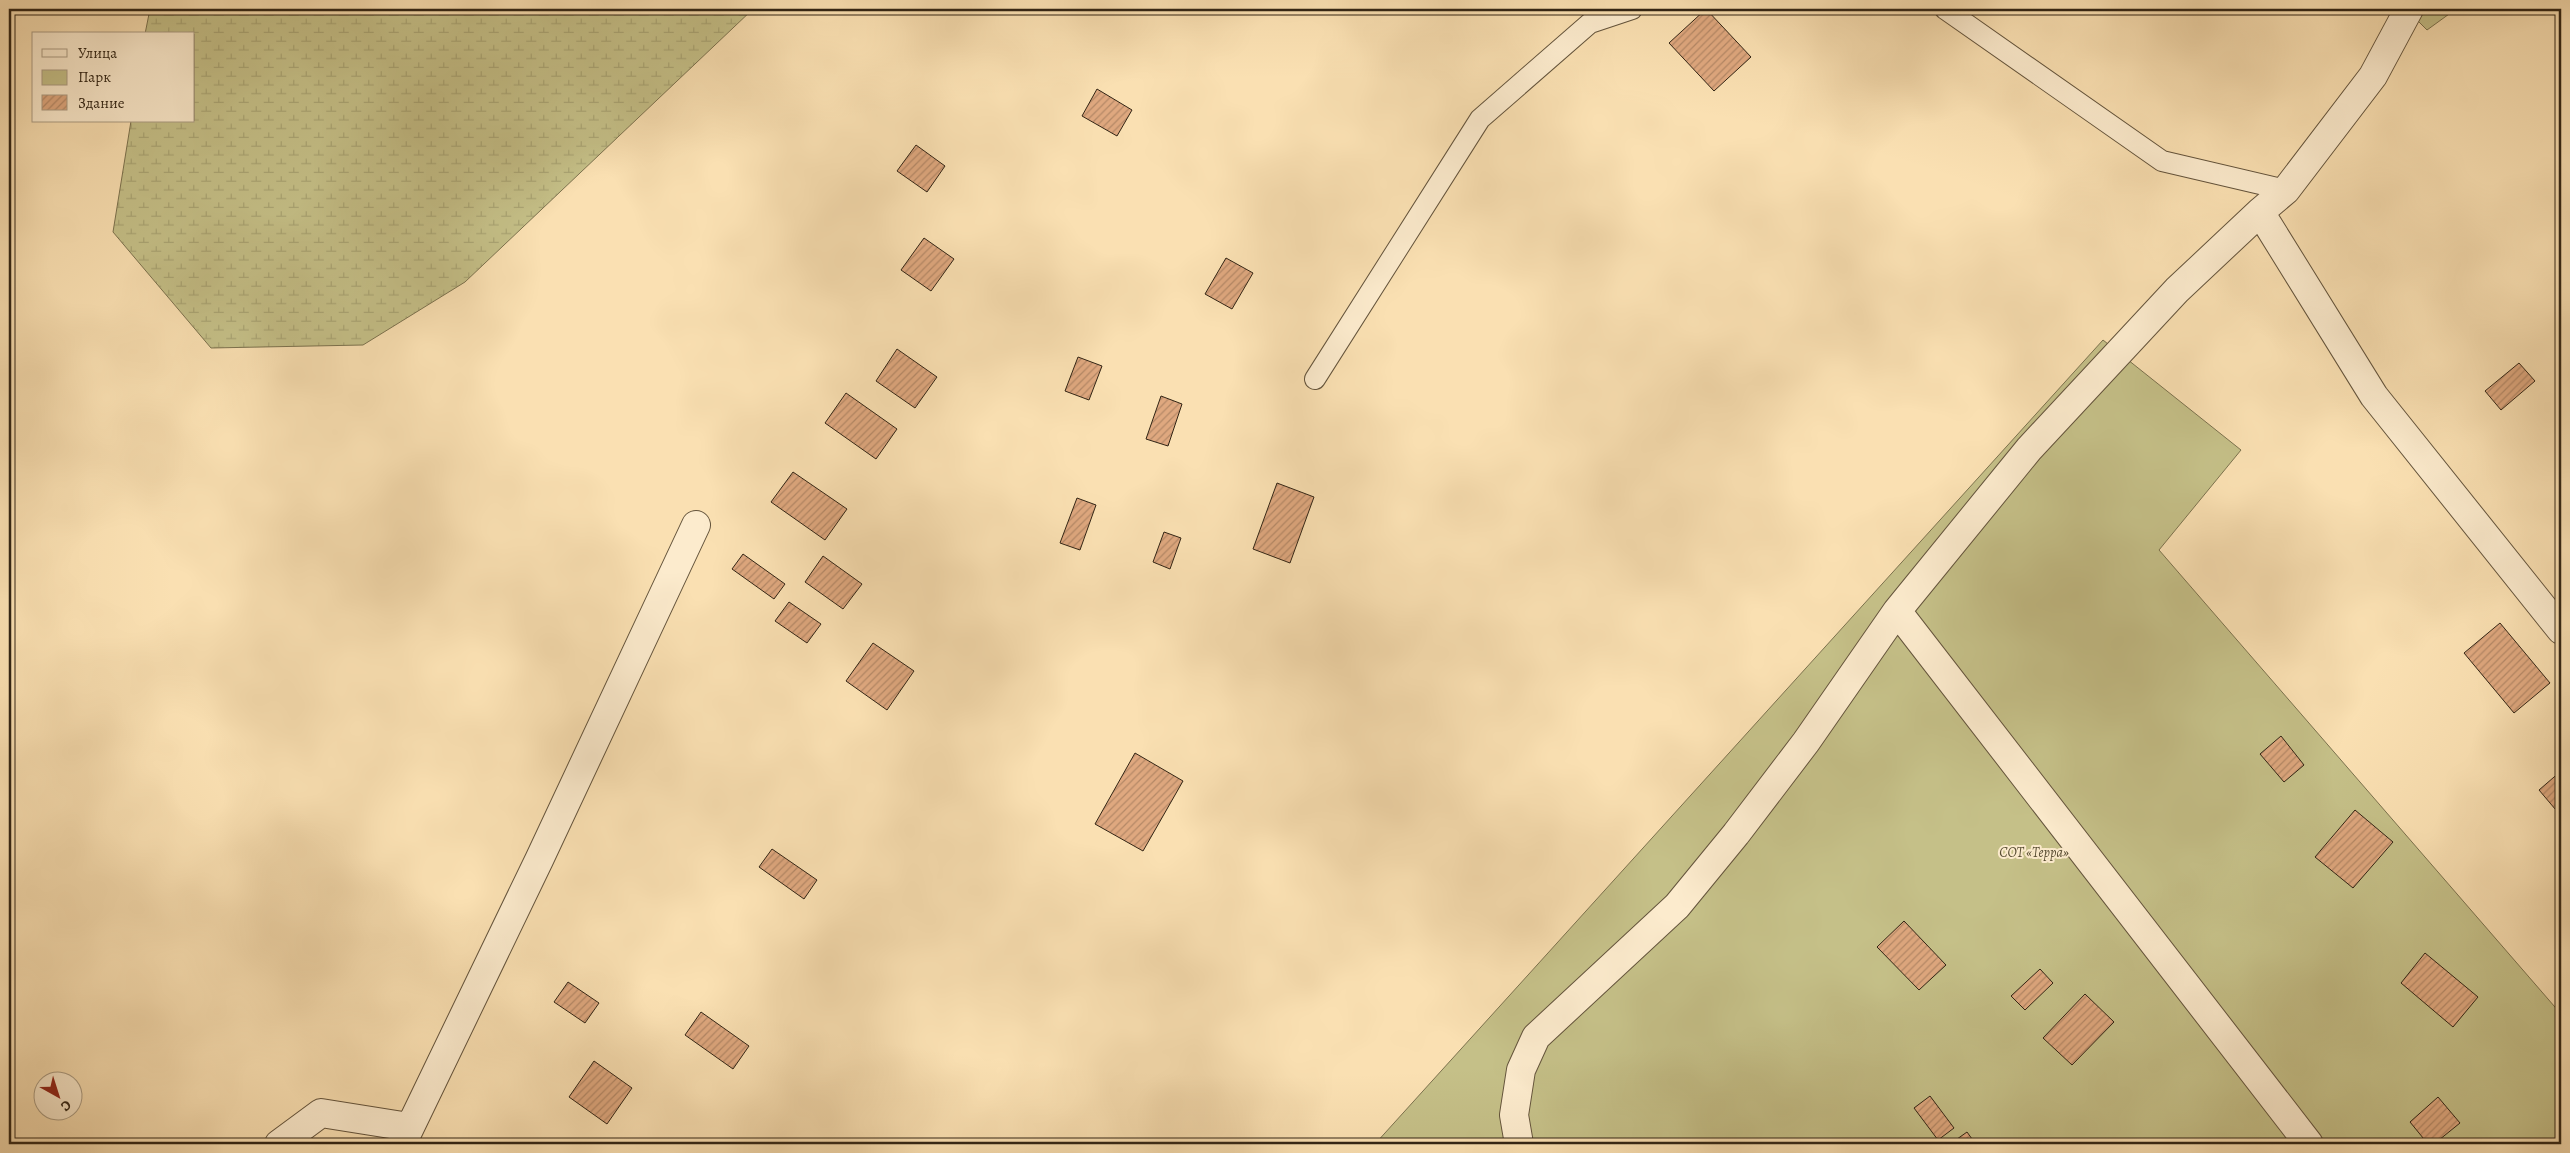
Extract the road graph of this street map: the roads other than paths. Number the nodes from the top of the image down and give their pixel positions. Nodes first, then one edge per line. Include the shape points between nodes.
1 (1632, 9) edge
2 (1946, 9) edge
3 (2409, 9) edge
4 (2286, 190) junction
5 (2260, 212) junction
6 (1315, 379) dead end
7 (696, 525) dead end
8 (1897, 611) junction
9 (2561, 630) edge
10 (405, 1136) edge
11 (279, 1144) edge
12 (1519, 1144) edge
13 (2309, 1144) edge

1 - 6 lane via 1590,23 1480,119
2 - 4 lane via 2162,161
3 - 4 street via 2373,76
4 - 5 street
5 - 8 street via 2177,290 2029,449
5 - 9 street via 2374,396
7 - 10 street via 540,860
8 - 12 street via 1806,742 1677,906 1536,1036 1521,1070 1514,1114
8 - 13 street
10 - 11 street via 321,1113

